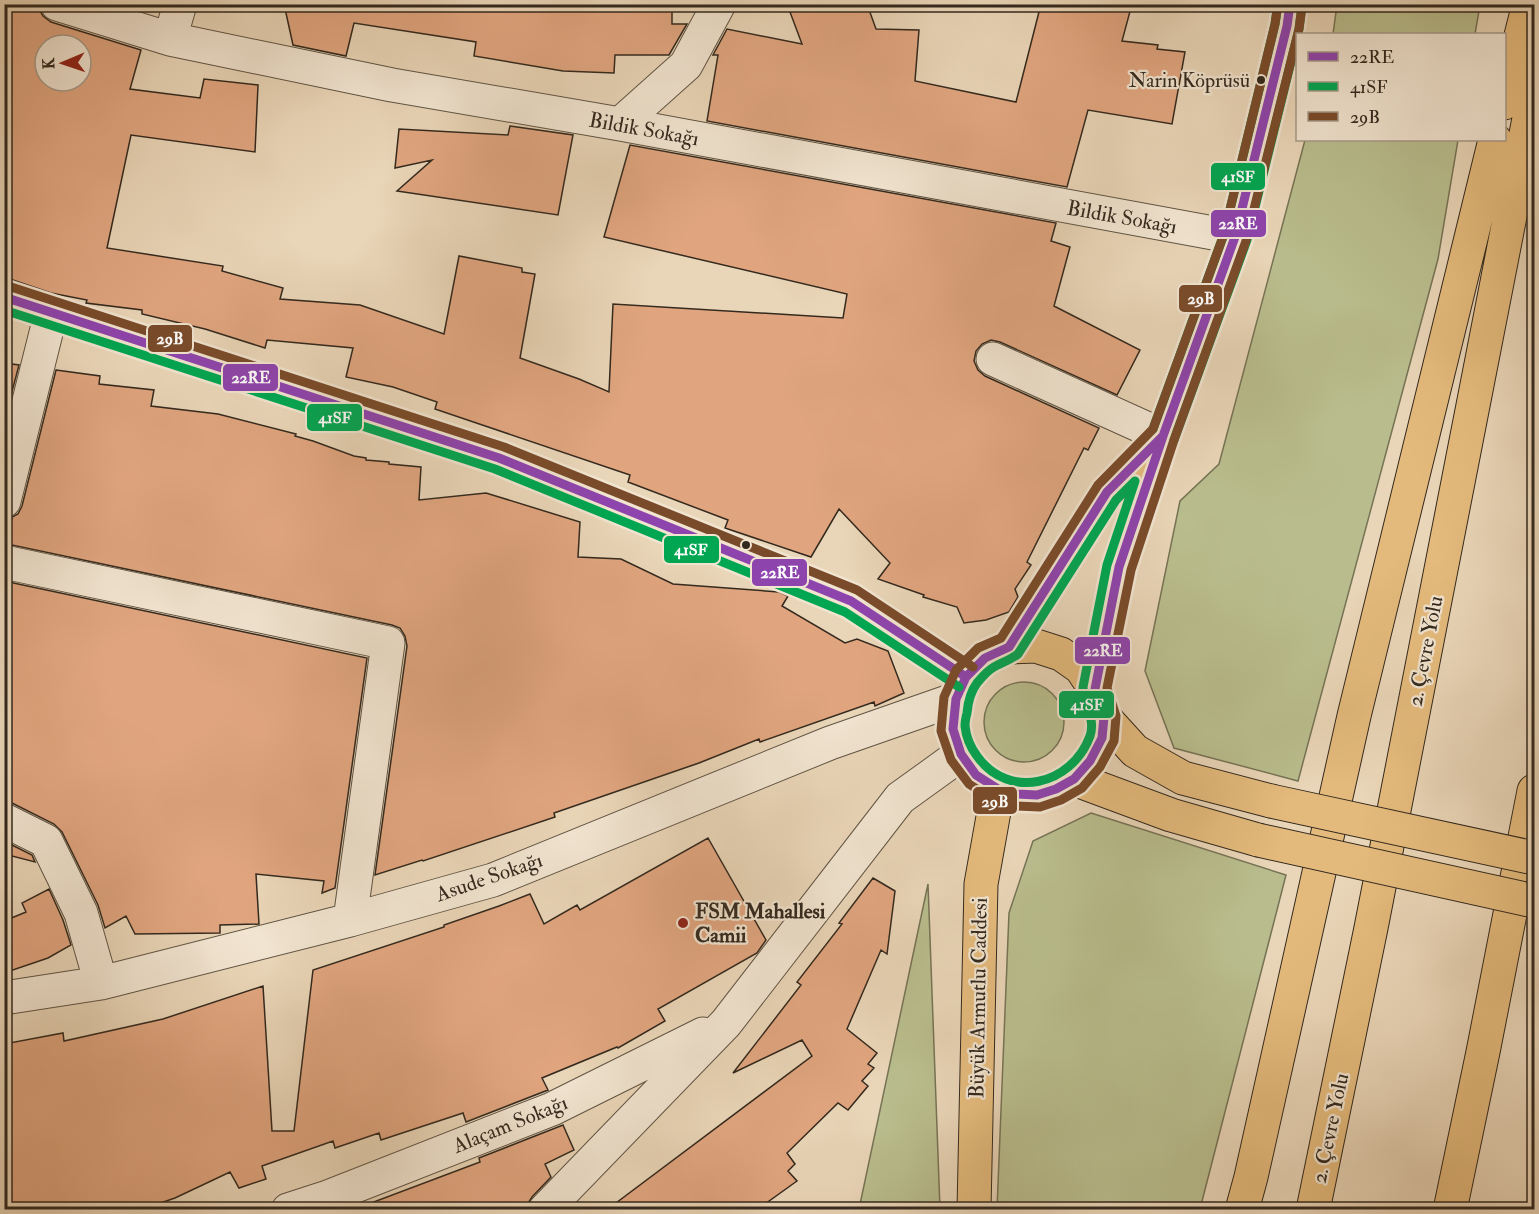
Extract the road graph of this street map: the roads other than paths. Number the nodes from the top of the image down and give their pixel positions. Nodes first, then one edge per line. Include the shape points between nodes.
1 (57, 4) edge
2 (180, 4) edge
3 (719, 4) edge
4 (1290, 4) edge
5 (1529, 4) edge
6 (170, 39) junction
7 (1534, 93) edge
8 (1506, 95) edge
9 (620, 124) junction
10 (1496, 141) edge
11 (1235, 237) junction
12 (4, 297) edge
13 (51, 313) junction
14 (993, 359) dead end
15 (1163, 436) junction
16 (4, 501) edge
17 (4, 562) edge
18 (1009, 647) junction
19 (961, 688) junction
20 (1100, 703) junction
21 (961, 754) junction
22 (1074, 779) junction
23 (998, 789) junction
24 (1534, 791) edge
25 (4, 820) edge
26 (1534, 851) edge
27 (1534, 858) edge
28 (1534, 901) edge
29 (350, 920) junction
30 (101, 983) junction
31 (4, 998) edge
32 (726, 1023) junction
33 (1483, 1052) junction
34 (288, 1209) edge
35 (545, 1209) edge
36 (974, 1209) edge
37 (1242, 1209) edge
38 (1313, 1209) edge
39 (1450, 1209) edge

1 - 6 street, Bildik Sokağı
2 - 6 street
3 - 9 street via 686,65
4 - 11 main road
5 - 8 main road
6 - 9 street, Bildik Sokağı via 392,85
7 - 38 main road, 2. Çevre Yolu via 1374,917
9 - 11 street, Bildik Sokağı
10 - 37 main road via 1354,716
11 - 15 main road
12 - 13 street
13 - 16 street
13 - 19 street via 499,458 851,601
14 - 15 street
15 - 18 main road via 1107,492
15 - 20 main road via 1119,567
17 - 29 street via 388,643
18 - 19 main road via 985,658
18 - 20 main road via 1036,646 1061,654 1081,668
19 - 21 main road via 953,729
19 - 29 street, Asude Sokağı via 493,880
20 - 22 main road via 1102,738 1090,761
20 - 27 main road, bridge via 1135,751 1183,778
21 - 23 main road via 976,775
21 - 32 street via 900,798
22 - 23 main road via 1037,795
22 - 28 main road, bridge via 1171,815 1258,840
23 - 36 main road, Büyük Armutlu Caddesi via 981,884
24 - 33 main road
25 - 30 street via 46,841 81,914
26 - 33 main road
29 - 30 street, Asude Sokağı
30 - 31 street, Asude Sokağı
32 - 34 street, Alaçam Sokağı via 552,1109
32 - 35 street
33 - 39 main road

